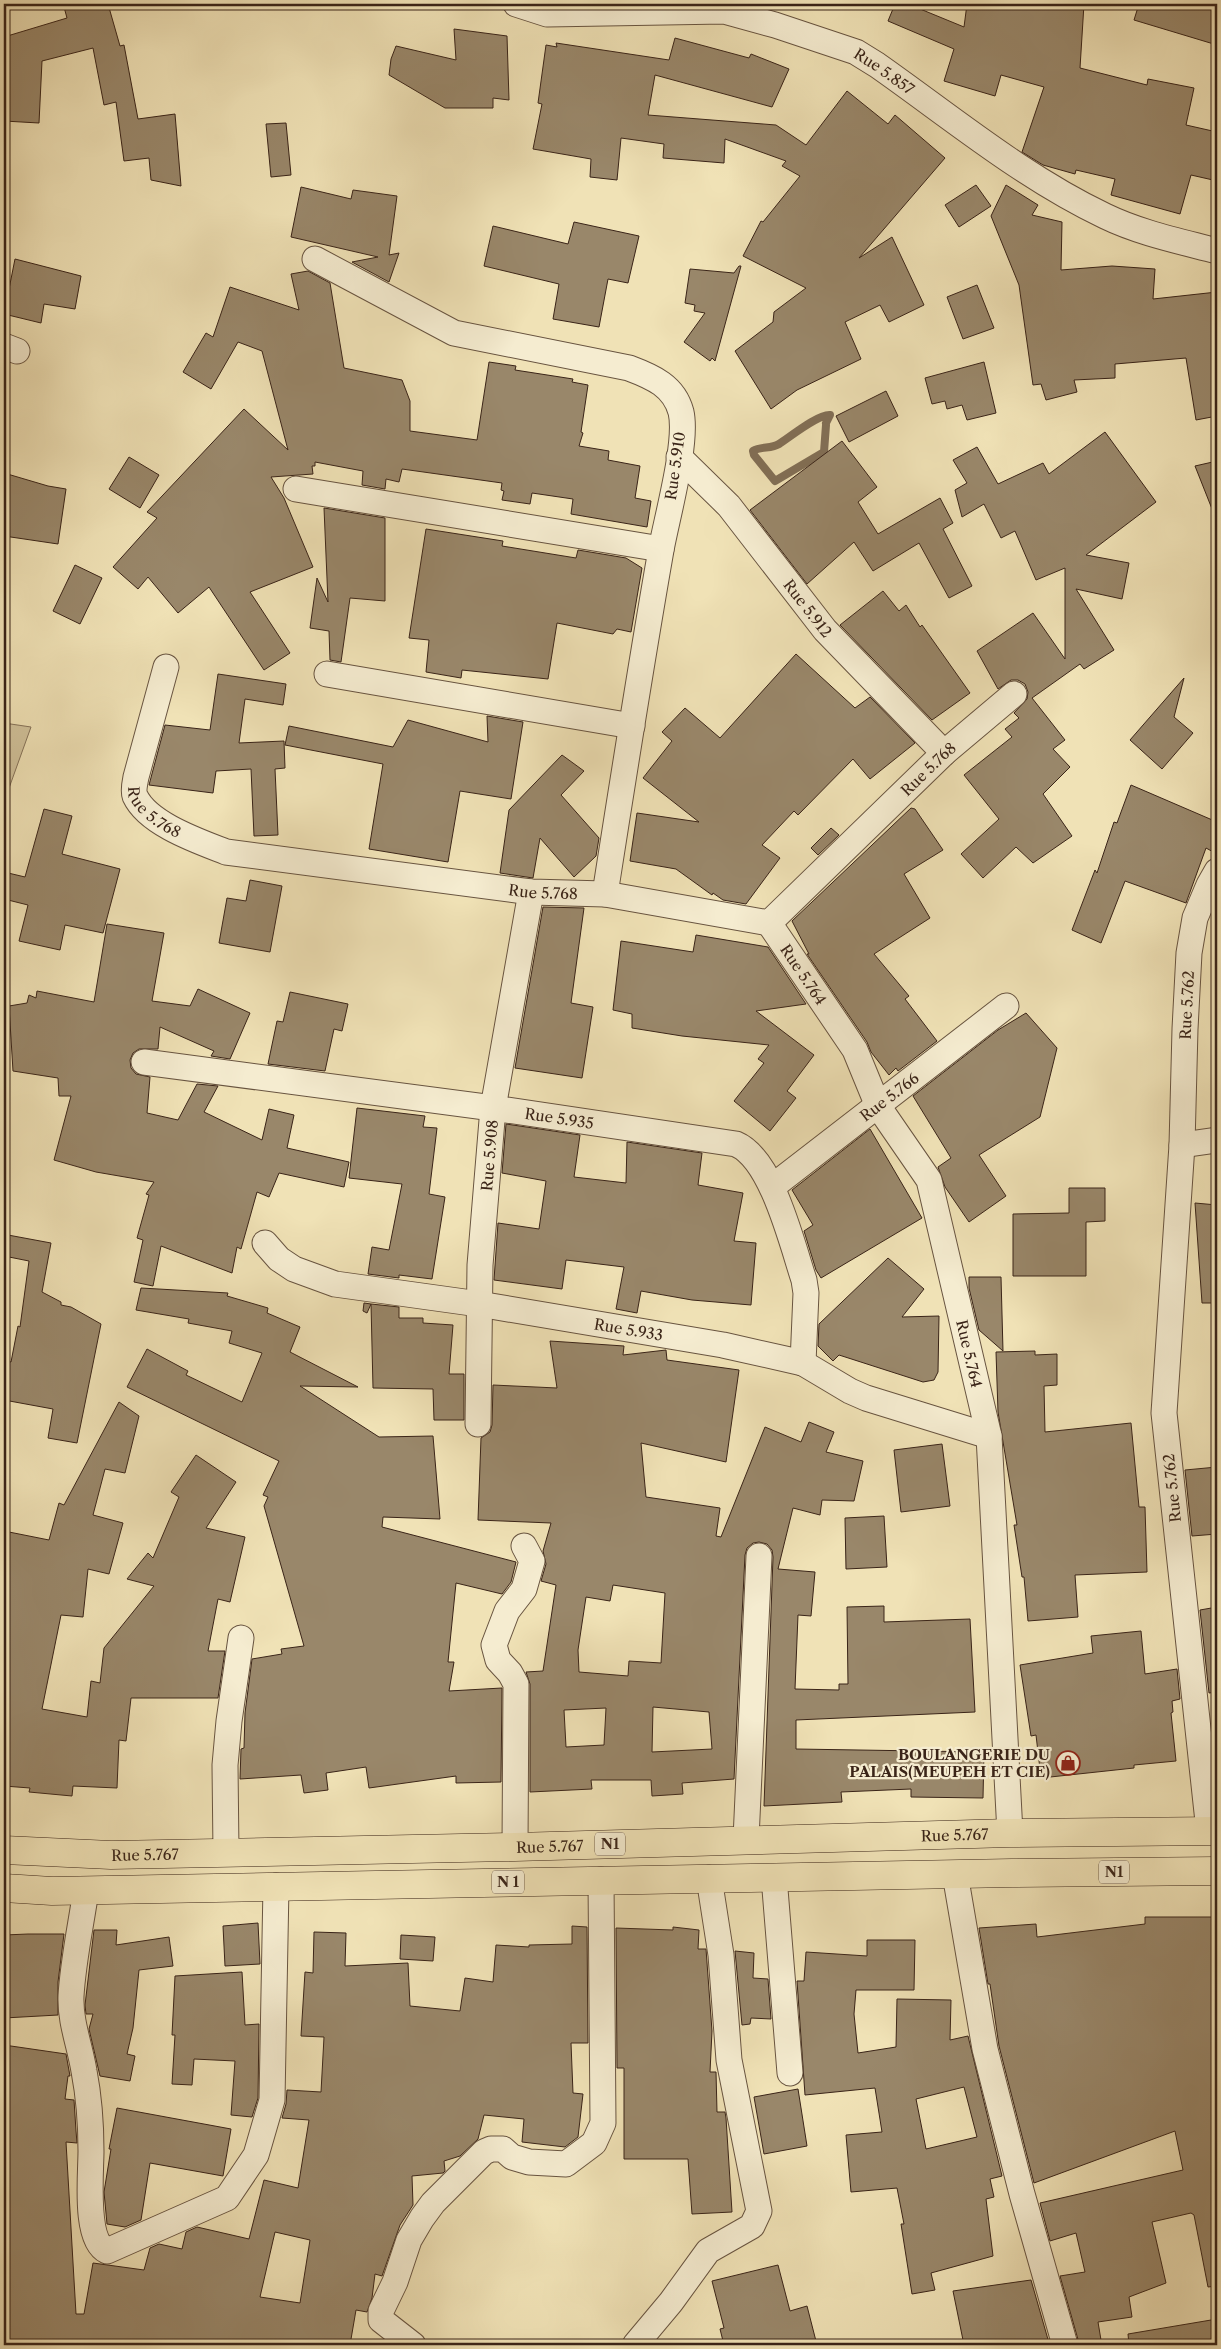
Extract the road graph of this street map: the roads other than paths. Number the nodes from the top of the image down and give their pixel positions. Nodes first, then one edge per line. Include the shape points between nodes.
1 (516, 4) edge
2 (1217, 251) edge
3 (315, 259) dead end
4 (679, 457) junction
5 (296, 489) dead end
6 (661, 549) junction
7 (166, 667) dead end
8 (327, 674) dead end
9 (1014, 694) dead end
10 (632, 726) junction
11 (944, 753) junction
12 (1217, 871) edge
13 (531, 892) junction
14 (604, 894) junction
15 (769, 924) junction
16 (1006, 1006) dead end
17 (144, 1062) dead end
18 (878, 1106) junction
19 (493, 1108) junction
20 (1217, 1140) edge
21 (1182, 1145) junction
22 (772, 1187) junction
23 (265, 1244) dead end
24 (479, 1304) junction
25 (803, 1364) junction
26 (478, 1424) dead end
27 (989, 1436) junction
28 (524, 1546) dead end
29 (759, 1556) dead end
30 (240, 1638) dead end
31 (1213, 1831) edge
32 (1010, 1832) junction
33 (746, 1839) junction
34 (515, 1847) junction
35 (4, 1850) edge
36 (226, 1852) junction
37 (1012, 1872) joint
38 (1217, 1872) edge
39 (955, 1874) junction
40 (774, 1877) junction
41 (709, 1878) junction
42 (600, 1880) junction
43 (276, 1886) junction
44 (4, 1888) edge
45 (86, 1890) junction
46 (790, 2073) dead end
47 (414, 2345) edge
48 (635, 2345) edge
49 (1065, 2345) edge

1 - 2 street, Rue 5.857 via 547,14 724,11 856,52 1070,198 1107,217 1158,236
3 - 4 street, Rue 5.910 via 454,333 629,368 652,376 674,393 681,414
4 - 6 street, Rue 5.910
4 - 11 street, Rue 5.912 via 729,506 825,630
5 - 6 street
6 - 10 street, Rue 5.910
7 - 13 street, Rue 5.768 via 134,794 146,811 181,834 226,852
8 - 10 street
9 - 11 street, Rue 5.768
10 - 14 street, Rue 5.910
11 - 15 street, Rue 5.768
12 - 21 street, Rue 5.762 via 1195,918 1189,953
13 - 14 street, Rue 5.768
13 - 19 street, Rue 5.908
14 - 15 street, Rue 5.768
15 - 18 street, Rue 5.764 via 855,1050
16 - 18 street, Rue 5.766
17 - 19 street, Rue 5.935
18 - 22 street, Rue 5.766
18 - 27 street, Rue 5.764 via 929,1180
19 - 22 street, Rue 5.935 via 736,1144 751,1154
19 - 24 street, Rue 5.908
20 - 21 street
21 - 31 street, Rue 5.762 via 1164,1413
22 - 25 street, Rue 5.935 via 804,1280
23 - 24 street, Rue 5.933 via 294,1269 335,1284
24 - 25 street, Rue 5.933 via 723,1345
24 - 26 street, Rue 5.908
25 - 27 street, Rue 5.933 via 850,1392
27 - 32 street, Rue 5.764
28 - 34 street via 532,1561 524,1589 507,1611 494,1645 498,1660 516,1684
29 - 33 street
30 - 36 street via 225,1766
31 - 32 highway, Rue 5.767 / N1
32 - 33 highway, Rue 5.767 / N1
33 - 34 highway, Rue 5.767 / N1
34 - 36 highway, Rue 5.767 / N1
35 - 36 highway, Rue 5.767 / N1 via 111,1855
37 - 38 highway, N1
37 - 39 highway, N 1
39 - 40 highway, N 1
39 - 49 street via 985,2049
40 - 41 highway, N 1
40 - 46 street
41 - 42 highway, N 1
41 - 48 street via 721,1955 728,2060 759,2211 752,2226 708,2251
42 - 43 highway, N 1
42 - 47 street via 603,2123 594,2143 566,2164 529,2162 512,2157 503,2149 484,2152 433,2203 409,2240 395,2282 380,2311 381,2320
43 - 45 highway, N 1
43 - 45 street via 272,2100 256,2155 227,2198 107,2251 100,2248 94,2236 91,2218 91,2125 71,1997
44 - 45 highway, N 1

